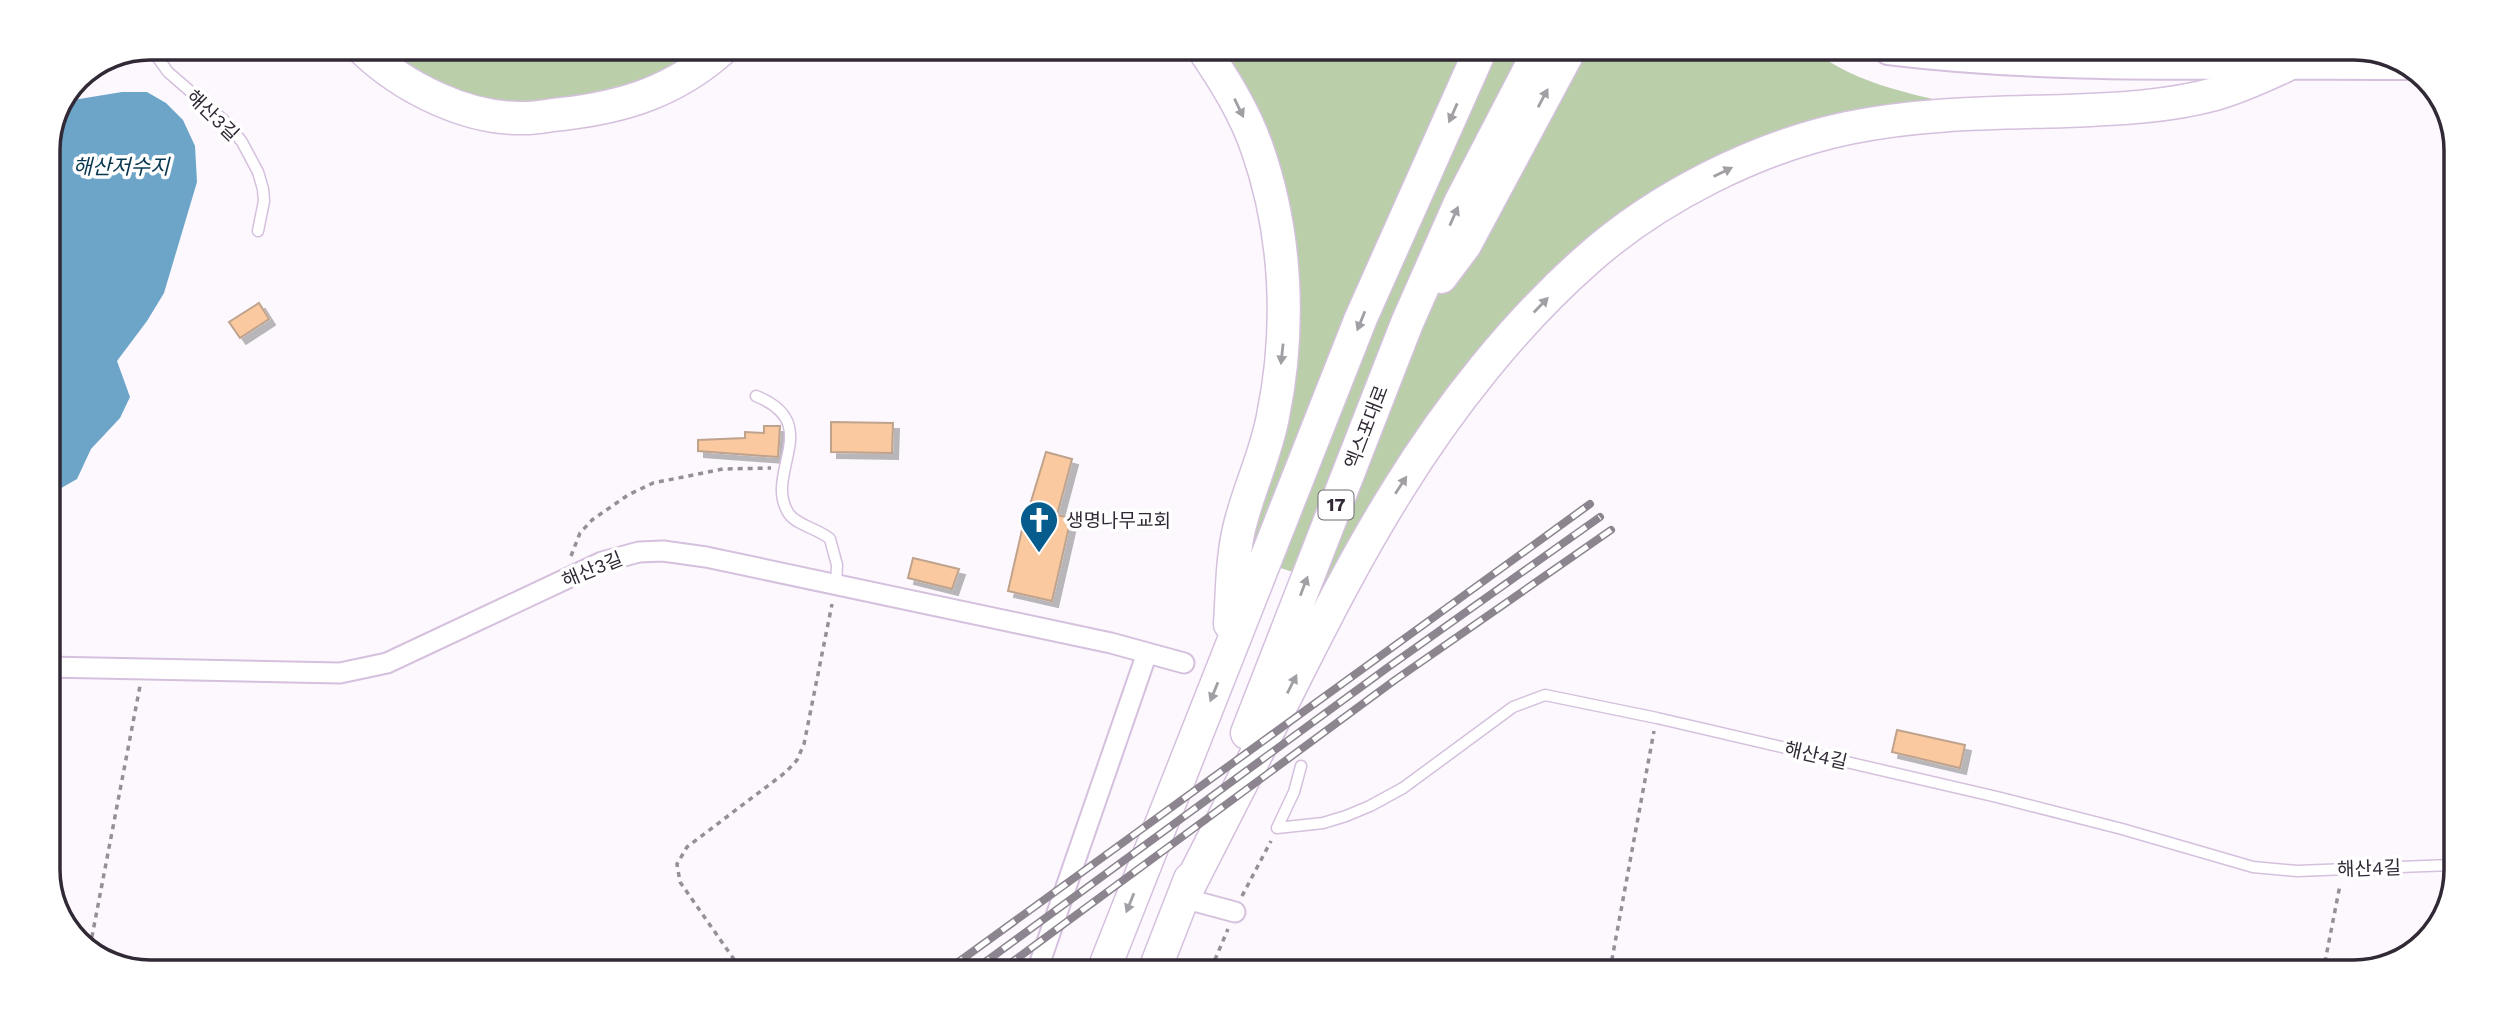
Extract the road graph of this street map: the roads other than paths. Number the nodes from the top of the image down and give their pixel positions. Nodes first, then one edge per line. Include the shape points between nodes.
1 (159, 60) edge
2 (376, 60) edge
3 (409, 60) edge
4 (708, 60) edge
5 (1211, 60) edge
6 (1476, 60) edge
7 (1534, 60) edge
8 (1564, 60) edge
9 (1983, 60) edge
10 (2285, 66) junction
11 (2389, 67) edge
12 (561, 114) junction
13 (258, 231) dead end
14 (1407, 323) junction
15 (756, 396) dead end
16 (835, 585) junction
17 (1147, 653) junction
18 (1227, 657) junction
19 (1184, 663) dead end
20 (60, 667) edge
21 (1301, 766) dead end
22 (2444, 865) edge
23 (1183, 898) junction
24 (1235, 912) dead end
25 (1041, 960) edge
26 (1108, 960) edge
27 (1159, 960) edge

1 - 13 lane, 해산3길 via 242,142 263,189
2 - 12 highway via 400,80 458,106 510,118
3 - 12 highway via 458,86
4 - 12 highway via 661,90 622,104
5 -> 18 highway via 1257,147 1269,187 1284,308 1274,414 1239,531
6 -> 18 highway, 17 via 1362,318
14 -> 7 highway, 엑스포대로 / 17 via 1460,203
14 -> 8 highway via 1465,245
9 - 10 street via 2042,65
10 - 11 street
23 -> 10 highway via 1349,572 1398,488 1448,415 1516,333 1614,238 1715,176 1816,136 1882,122 1949,115 2147,106 2212,95
23 -> 14 highway, 엑스포대로 / 17
15 - 16 lane via 775,405 788,423 783,494 789,513 830,539 837,565
16 - 17 street, 해산3길
16 - 20 street, 해산3길 via 663,551 620,555 367,669 340,673
17 - 19 street, 해산3길
17 - 25 street
18 -> 26 highway, 17
21 - 22 lane, 해산4길 via 1278,828 1322,822 1370,806 1403,788 1499,716 1545,695 1997,797 2253,867
23 - 24 street
23 - 27 highway, 엑스포대로 / 17

